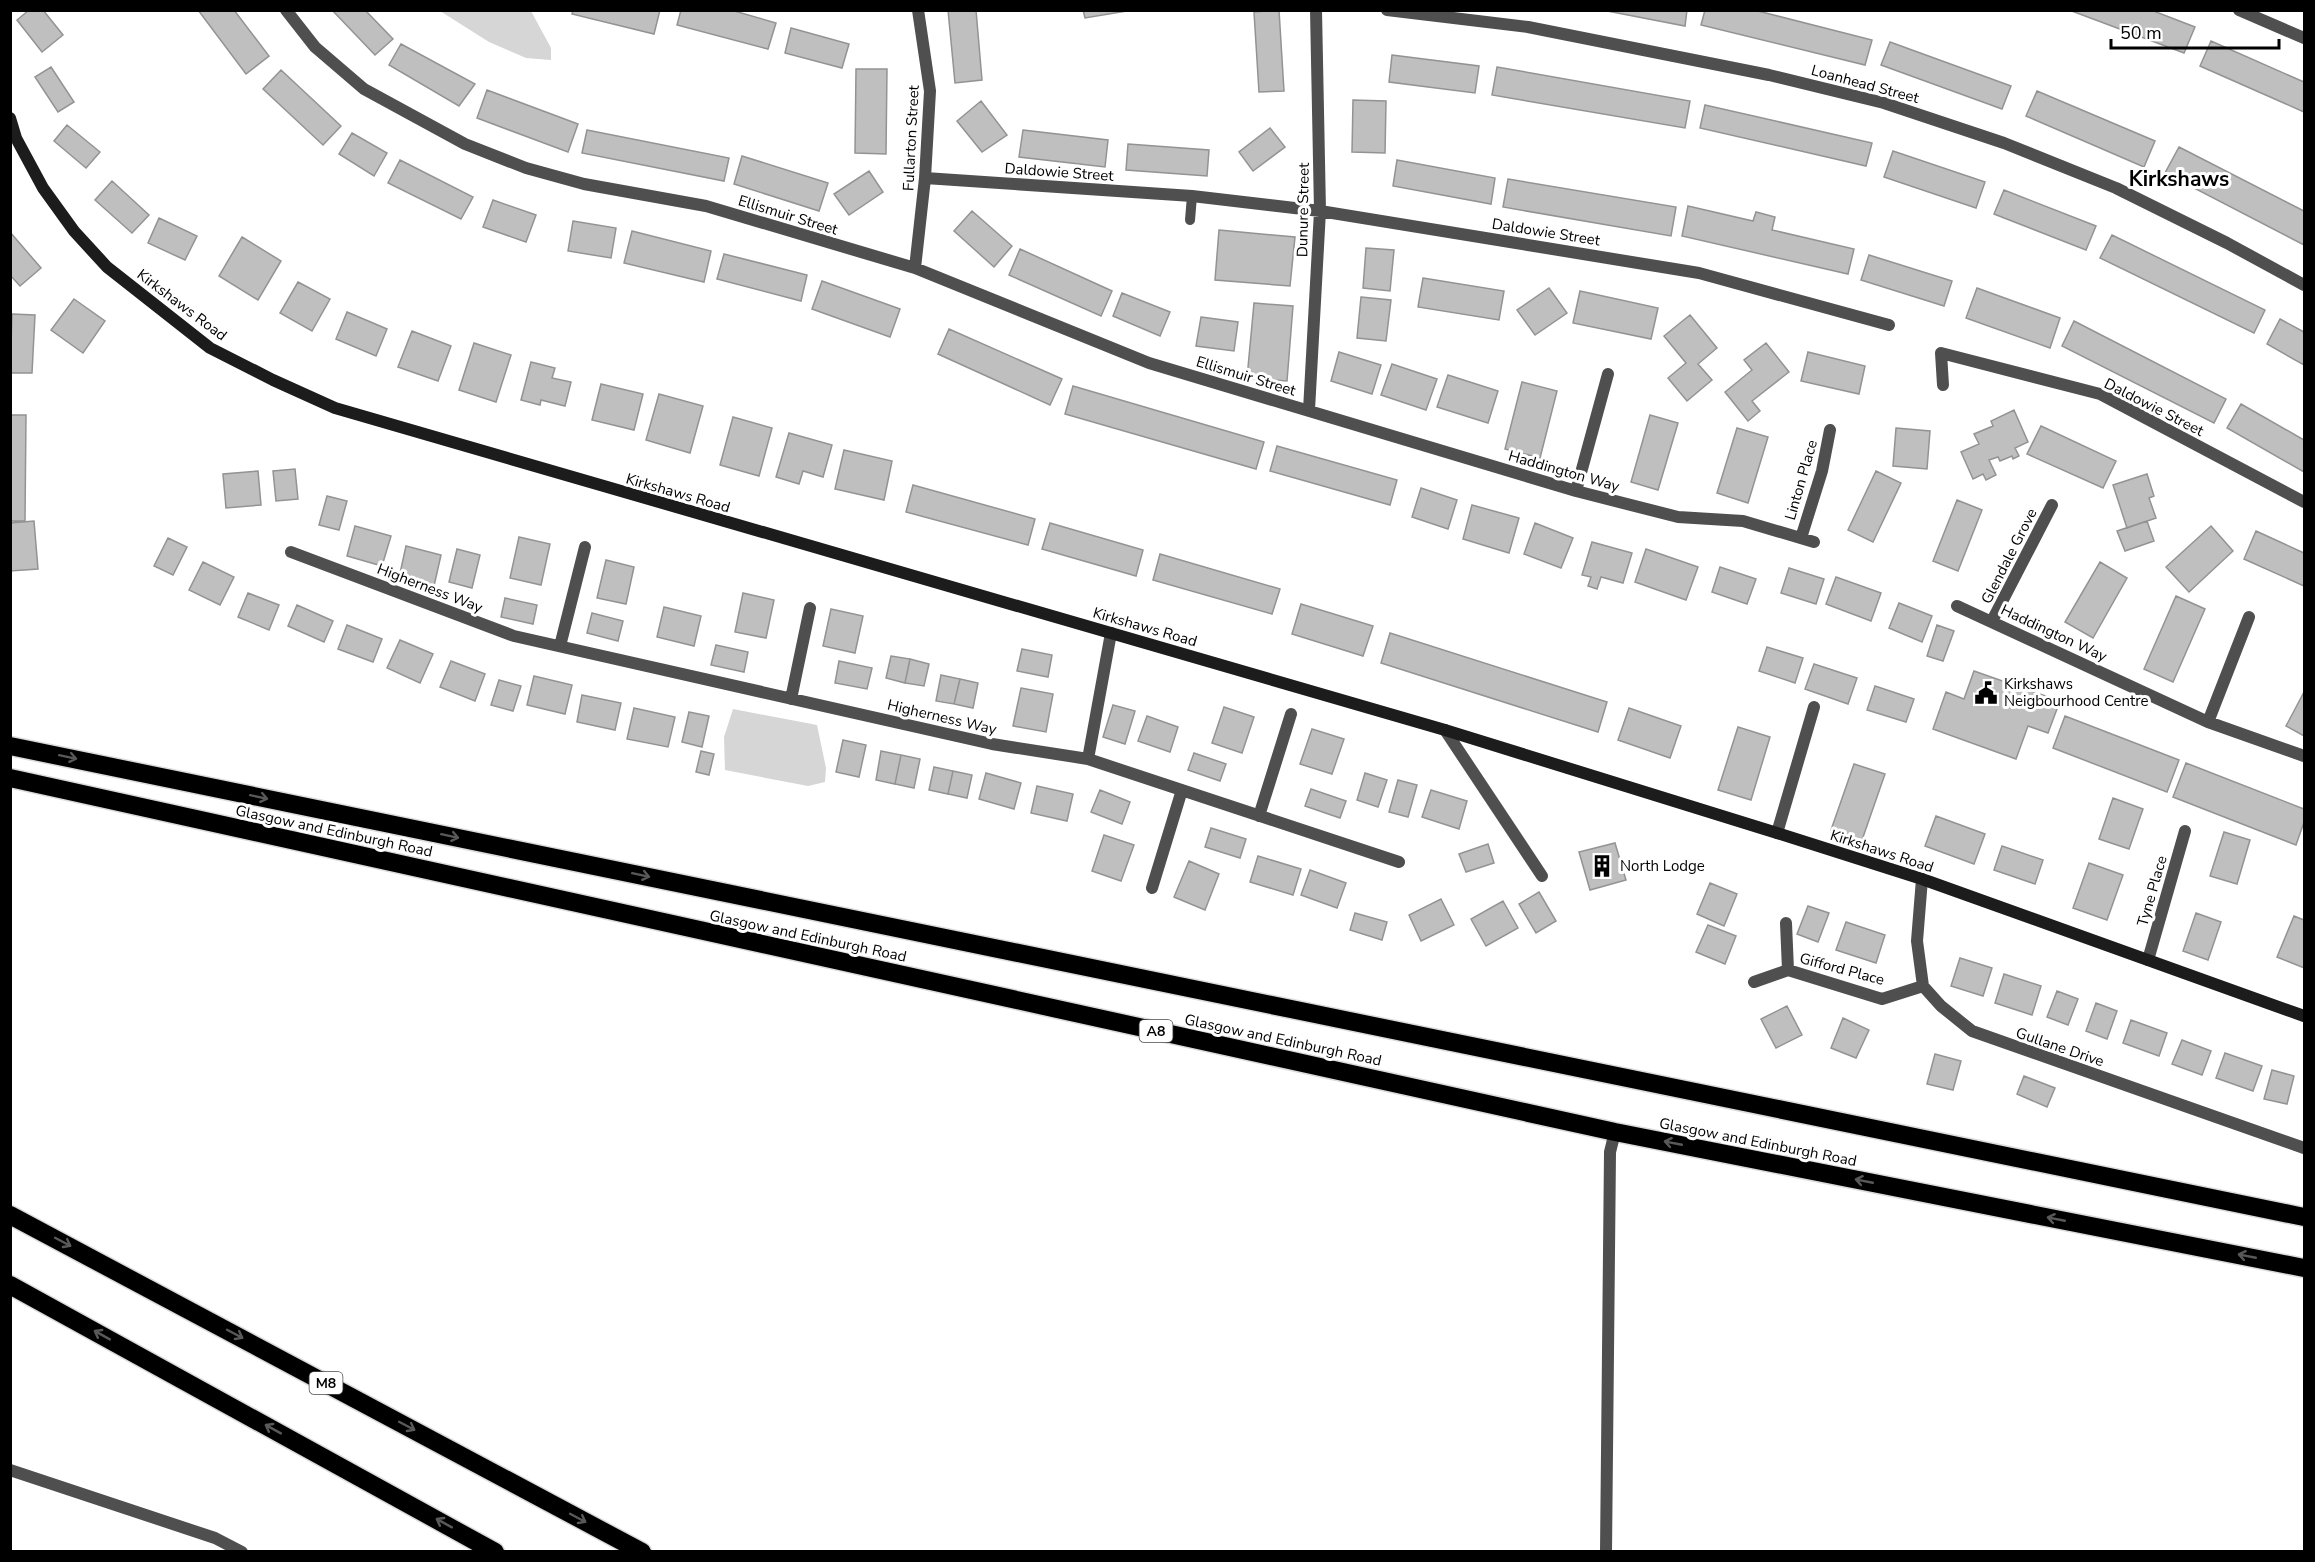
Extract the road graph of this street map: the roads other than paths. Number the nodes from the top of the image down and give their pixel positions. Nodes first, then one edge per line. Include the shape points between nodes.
1 (286, 10) edge
2 (1316, 10) edge
3 (1387, 10) edge
4 (918, 11) edge
5 (2243, 11) edge
6 (2304, 38) edge
7 (10, 118) edge
8 (925, 178) junction
9 (1192, 196) junction
10 (1320, 211) junction
11 (1190, 220) dead end
12 (915, 268) junction
13 (2304, 285) edge
14 (1889, 325) dead end
15 (1608, 374) dead end
16 (1943, 385) dead end
17 (1309, 410) junction
18 (1830, 430) dead end
19 (1576, 492) junction
20 (2304, 502) edge
21 (2052, 505) dead end
22 (1801, 538) junction
23 (1814, 542) dead end
24 (585, 547) dead end
25 (291, 552) dead end
26 (1957, 606) dead end
27 (810, 608) dead end
28 (2249, 617) dead end
29 (1992, 621) junction
30 (1111, 633) junction
31 (560, 646) junction
32 (791, 699) junction
33 (1814, 707) dead end
34 (1291, 714) dead end
35 (2208, 722) junction
36 (1445, 730) junction
37 (10, 746) edge
38 (2304, 756) edge
39 (1088, 759) junction
40 (10, 778) edge
41 (1182, 790) junction
42 (1259, 816) junction
43 (2185, 831) dead end
44 (1777, 832) junction
45 (1399, 862) dead end
46 (1542, 876) dead end
47 (1922, 879) junction
48 (1152, 888) dead end
49 (1786, 923) dead end
50 (2148, 960) junction
51 (1788, 970) junction
52 (1754, 982) dead end
53 (1923, 986) junction
54 (2304, 1016) edge
55 (1615, 1132) junction
56 (2304, 1148) edge
57 (10, 1215) edge
58 (2304, 1217) edge
59 (2304, 1268) edge
60 (10, 1285) edge
61 (10, 1470) edge
62 (242, 1551) edge
63 (495, 1551) edge
64 (642, 1551) edge
65 (1606, 1551) edge

1 - 12 street, Ellismuir Street via 315,47 364,89 465,144 526,168 584,184 706,206
2 - 10 street, Dunure Street
3 - 13 street, Loanhead Street via 1528,27 1769,75 1884,103 2004,143 2116,188
4 - 8 street, Fullarton Street via 930,91
5 - 6 street
7 - 30 street, Kirkshaws Road via 16,138 43,188 107,267 210,348 273,380 334,408
8 - 9 street, Daldowie Street
8 - 12 street, Fullarton Street
9 - 10 street, Daldowie Street
9 - 11 lane
10 - 14 street, Daldowie Street via 1699,273
10 - 17 street, Dunure Street
12 - 17 street, Ellismuir Street via 1149,363
15 - 19 street
16 - 20 street, Daldowie Street via 1941,353 2100,394
17 - 19 street, Haddington Way
18 - 22 street, Linton Place
19 - 22 street, Haddington Way via 1678,517 1743,521
21 - 29 street, Glendale Grove
22 - 23 street, Haddington Way
24 - 31 street
25 - 31 street, Higherness Way via 514,636
26 - 29 street, Haddington Way
27 - 32 street
28 - 35 street
29 - 35 street, Haddington Way
30 - 36 street, Kirkshaws Road
30 - 39 street
31 - 32 street, Higherness Way
32 - 39 street, Higherness Way via 992,744
33 - 44 street
34 - 42 street
35 - 38 street, Haddington Way
36 - 44 street, Kirkshaws Road
36 - 46 street
37 -> 58 highway, Glasgow and Edinburgh Road
39 - 41 street, Higherness Way
40 - 55 highway, Glasgow and Edinburgh Road / A8
41 - 42 street, Higherness Way
41 - 48 street
42 - 45 street, Higherness Way
43 - 50 street, Tyne Place
44 - 47 street, Kirkshaws Road
47 - 50 street, Kirkshaws Road
47 - 53 street via 1917,941
49 - 51 street, Gifford Place
50 - 54 street, Kirkshaws Road
51 - 52 street, Gifford Place
51 - 53 street, Gifford Place via 1882,999
53 - 56 street, Gullane Drive via 1972,1032
59 -> 55 highway, Glasgow and Edinburgh Road / A8
55 - 65 street via 1610,1152
57 -> 64 highway, M8
63 -> 60 highway
61 - 62 street via 215,1538

